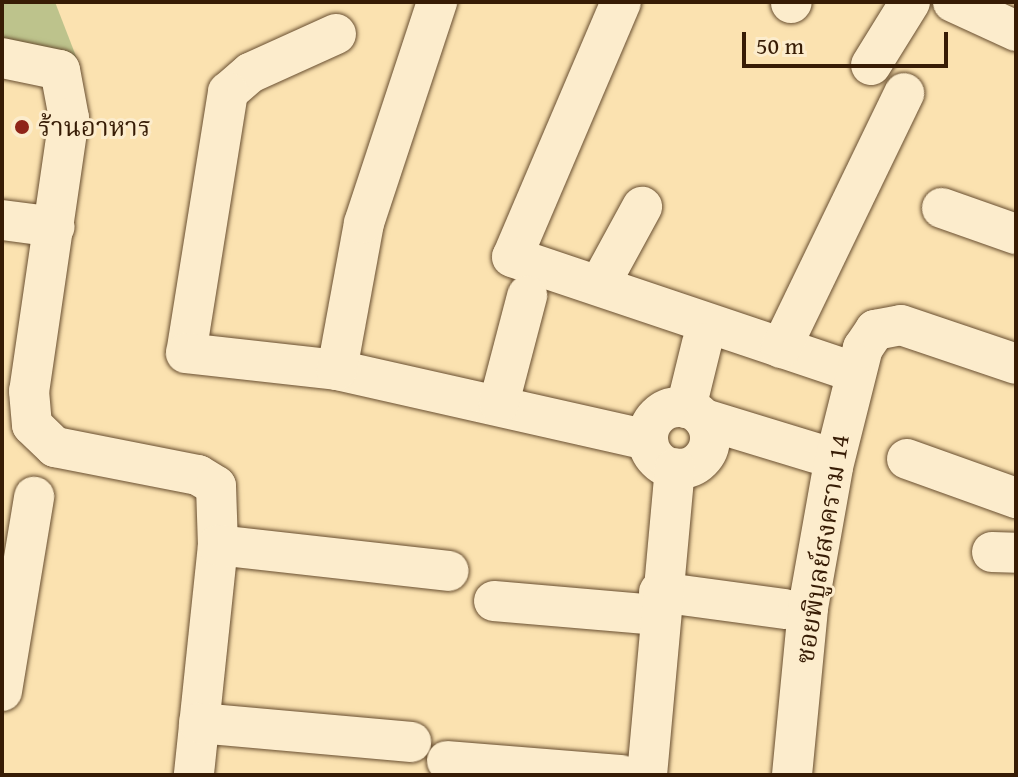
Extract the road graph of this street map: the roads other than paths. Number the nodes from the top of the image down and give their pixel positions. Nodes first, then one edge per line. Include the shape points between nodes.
1 (437, 2) edge
2 (621, 2) edge
3 (910, 2) edge
4 (953, 2) edge
5 (1016, 31) edge
6 (336, 34) dead end
7 (2, 58) edge
8 (871, 65) dead end
9 (904, 93) dead end
10 (642, 207) dead end
11 (942, 208) dead end
12 (2, 220) edge
13 (55, 227) junction
14 (1016, 234) edge
15 (600, 284) junction
16 (527, 296) dead end
17 (702, 343) dead end
18 (781, 348) junction
19 (1016, 364) edge
20 (337, 370) junction
21 (854, 372) junction
22 (16, 390) edge
23 (499, 403) junction
24 (695, 413) junction
25 (648, 440) junction
26 (815, 453) dead end
27 (907, 459) dead end
28 (675, 468) junction
29 (34, 497) dead end
30 (1016, 498) edge
31 (218, 545) junction
32 (449, 571) dead end
33 (494, 601) dead end
34 (659, 604) junction
35 (785, 609) dead end
36 (2, 691) edge
37 (199, 723) junction
38 (411, 742) dead end
39 (447, 761) dead end
40 (194, 775) edge
41 (621, 775) edge
42 (647, 775) edge
43 (792, 775) edge

1 - 20 street via 364,223
2 - 15 street via 512,257
3 - 8 street
4 - 5 street
6 - 20 street via 250,73 228,92 186,353
7 - 13 street via 47,64 60,70 64,82 69,118
9 - 18 street
10 - 15 street
11 - 14 street
12 - 13 street
13 - 22 street
15 - 18 street
16 - 23 street
17 - 24 street
18 - 21 street
19 - 21 street, ซอยพิบูลย์สงคราม 14 via 901,325 875,330
20 - 23 street
21 - 43 street, ซอยพิบูลย์สงคราม 14 via 808,608
22 - 31 street via 32,425 55,447 211,479 216,486
23 - 25 street
24 - 25 street via 656,417
24 - 26 street
24 - 28 street via 710,439 703,458
25 - 28 street via 654,456
27 - 30 street
28 - 34 street
29 - 36 street
31 - 32 street
31 - 37 street
33 - 34 street
34 - 35 street
34 - 42 street
37 - 38 street
37 - 40 street
39 - 41 street

